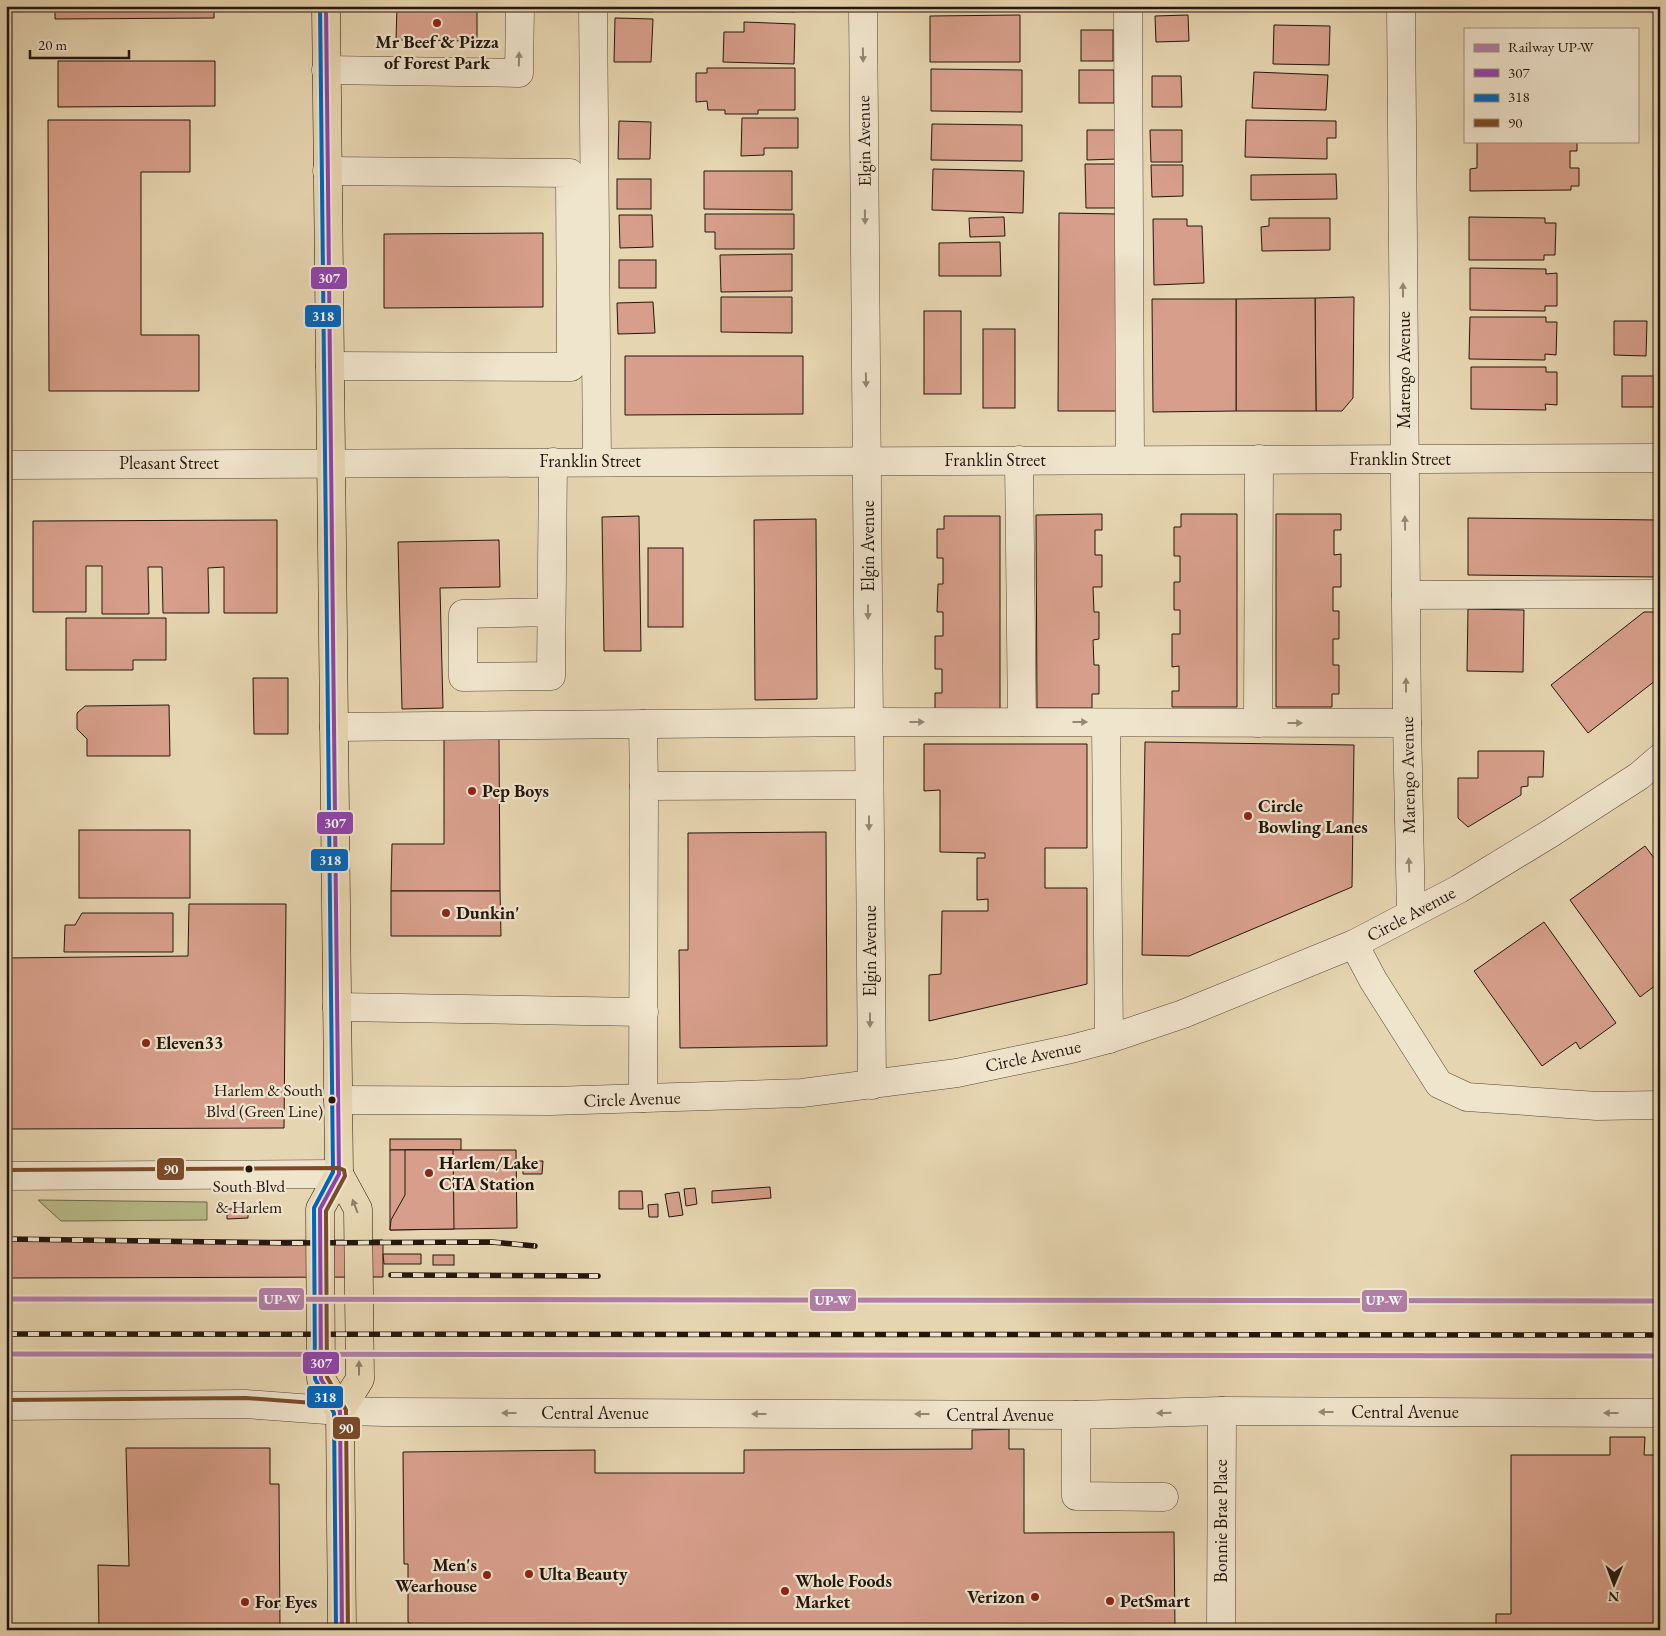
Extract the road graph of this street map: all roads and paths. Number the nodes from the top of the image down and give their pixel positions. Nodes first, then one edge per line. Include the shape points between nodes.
1 (326, 6) edge
2 (520, 6) edge
3 (593, 6) edge
4 (863, 6) edge
5 (1128, 6) edge
6 (1401, 6) edge
7 (326, 70) junction
8 (327, 171) junction
9 (330, 366) junction
10 (1660, 458) edge
11 (1259, 459) junction
12 (1405, 459) junction
13 (867, 460) junction
14 (1019, 460) junction
15 (1130, 460) junction
16 (597, 461) junction
17 (331, 462) junction
18 (553, 462) junction
19 (6, 464) edge
20 (1660, 594) edge
21 (1406, 595) junction
22 (551, 612) dead end
23 (868, 722) junction
24 (1022, 722) junction
25 (1106, 723) junction
26 (1258, 723) junction
27 (1406, 723) junction
28 (643, 724) junction
29 (334, 727) junction
30 (1660, 758) edge
31 (868, 785) junction
32 (644, 786) junction
33 (1411, 914) junction
34 (1354, 944) junction
35 (337, 1007) junction
36 (644, 1012) junction
37 (1109, 1039) junction
38 (872, 1085) junction
39 (643, 1098) junction
40 (338, 1100) junction
41 (1660, 1105) edge
42 (338, 1174) junction
43 (6, 1176) edge
44 (6, 1406) edge
45 (340, 1412) junction
46 (1222, 1412) junction
47 (1660, 1413) edge
48 (1076, 1415) junction
49 (1164, 1497) dead end
50 (342, 1630) edge
51 (1221, 1630) edge

1 - 7 main road
7 -> 2 street via 519,73
3 - 16 street
4 -> 13 street, Elgin Avenue
5 - 15 street
12 -> 6 street, Marengo Avenue
7 - 8 main road
8 - 9 main road
8 - 9 street via 570,173 571,366
9 - 17 main road
10 - 12 street, Franklin Street
11 - 12 street, Franklin Street
11 - 15 street, Franklin Street
11 - 26 street
21 -> 12 street, Marengo Avenue
13 - 14 street, Franklin Street
13 - 16 street, Franklin Street
13 -> 23 street, Elgin Avenue
14 - 15 street, Franklin Street
14 - 24 street
16 - 18 street, Franklin Street
17 - 18 street, Franklin Street
17 - 19 street, Pleasant Street
17 - 29 main road
18 - 22 street
20 - 21 street
27 -> 21 street, Marengo Avenue
23 -> 24 street
23 - 28 street
23 - 31 street, Elgin Avenue
24 -> 25 street
25 - 26 street
25 - 37 street
26 -> 27 street
33 -> 27 street, Marengo Avenue
28 - 29 street
28 - 32 street
29 - 35 main road
30 - 33 street, Circle Avenue via 1551,833
31 - 32 street
31 -> 38 street, Elgin Avenue
32 - 36 street
33 - 34 street, Circle Avenue
34 - 37 street, Circle Avenue via 1183,1014
34 - 41 street via 1439,1084 1467,1097 1597,1106
35 - 36 street
35 - 40 main road
36 - 39 street
37 - 38 street, Circle Avenue via 957,1073
38 - 39 street, Circle Avenue via 802,1093
39 - 40 street, Circle Avenue
40 - 42 main road
42 - 43 street
42 - 45 main road via 320,1209 321,1379
45 -> 42 main road via 360,1379 358,1209
44 - 45 street, Central Avenue via 246,1404
48 -> 45 street, Central Avenue
45 - 50 main road
47 -> 46 street, Central Avenue
46 -> 48 street, Central Avenue
46 - 51 street, Bonnie Brae Place
48 - 49 street via 1076,1496

